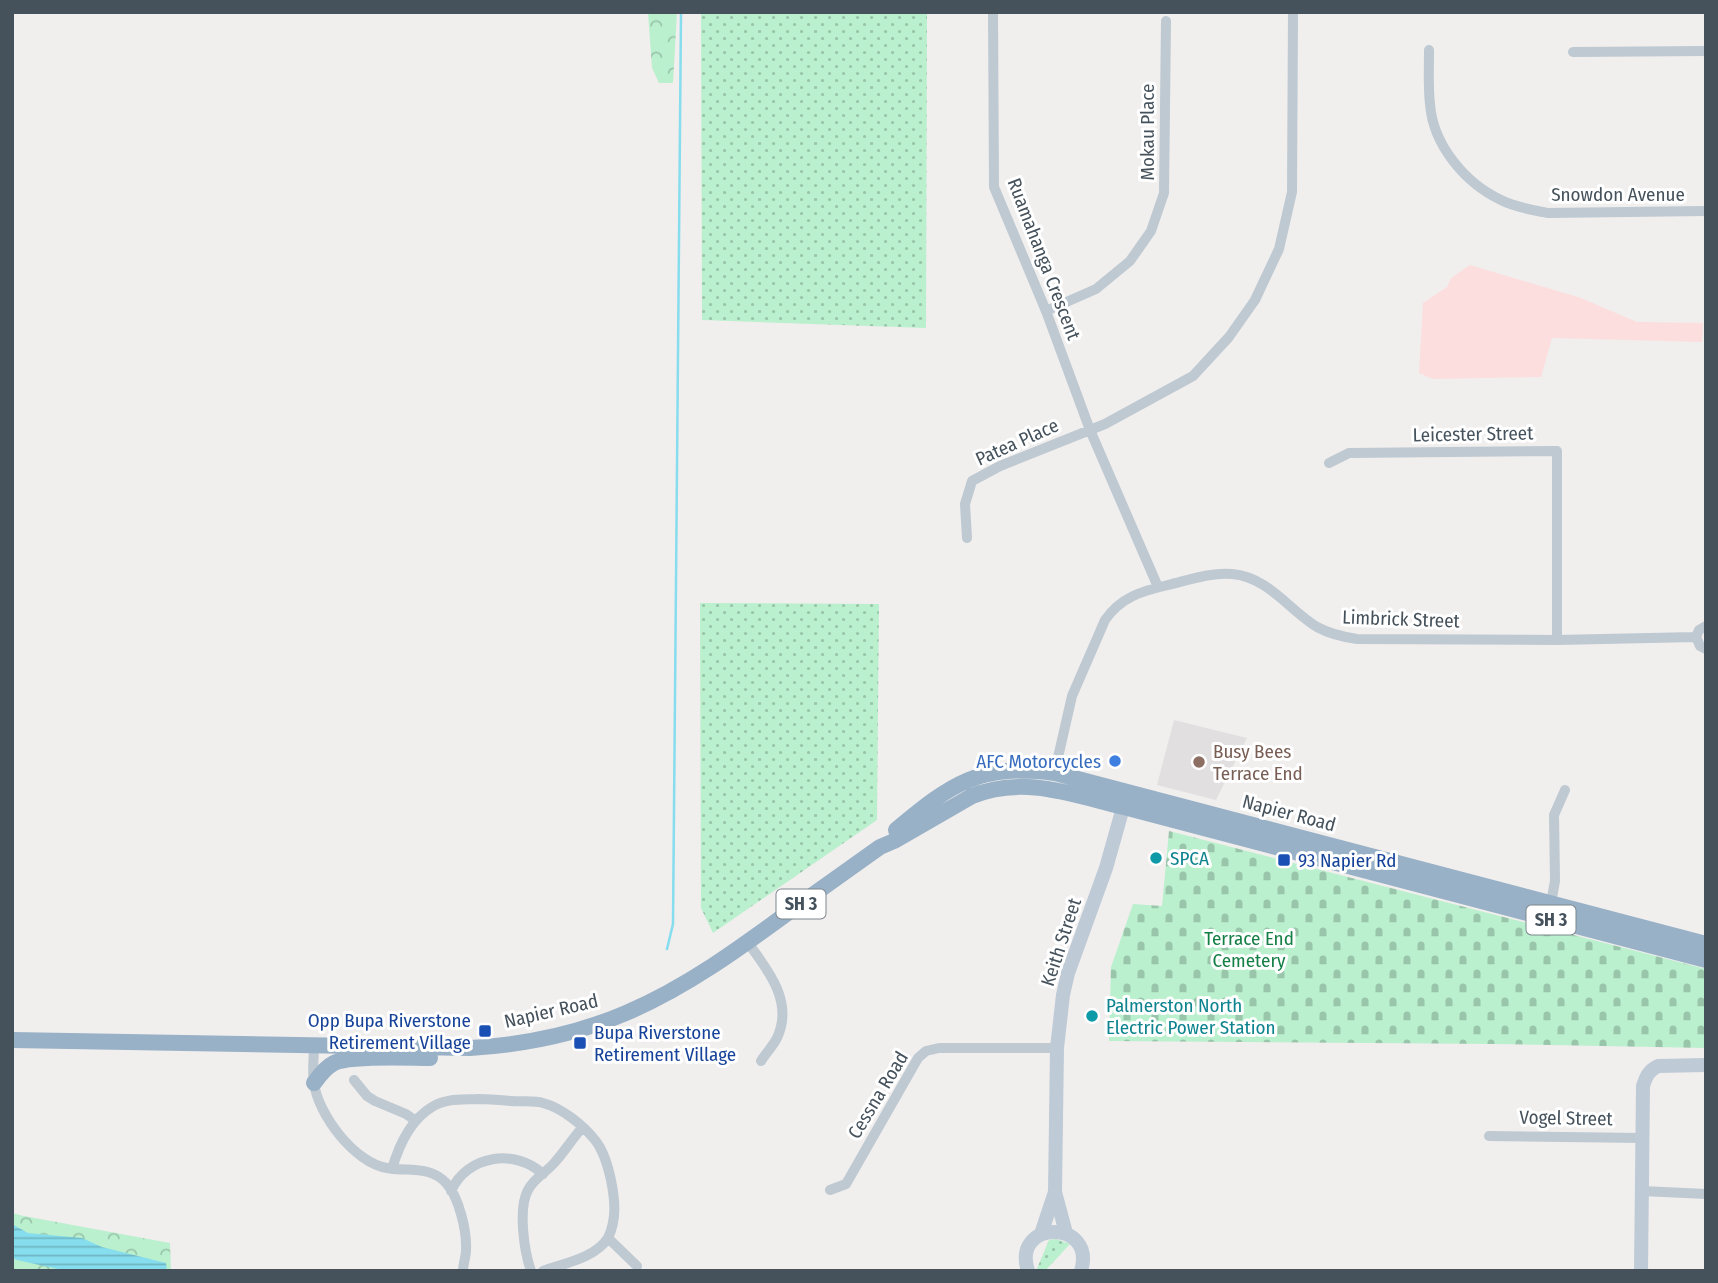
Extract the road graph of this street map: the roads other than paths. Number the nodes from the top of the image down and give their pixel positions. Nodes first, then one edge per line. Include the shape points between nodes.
1 (993, 12) edge
2 (1293, 12) edge
3 (1166, 21) dead end
4 (1429, 50) dead end
5 (1706, 51) edge
6 (1573, 52) dead end
7 (1706, 211) edge
8 (1046, 311) junction
9 (1090, 430) junction
10 (1328, 463) dead end
11 (967, 538) dead end
12 (1158, 587) junction
13 (1706, 626) edge
14 (1696, 637) junction
15 (1557, 640) junction
16 (1706, 649) edge
17 (1055, 773) junction
18 (1051, 789) junction
19 (1565, 790) dead end
20 (1126, 800) junction
21 (880, 847) junction
22 (1443, 883) junction
23 (1551, 903) junction
24 (748, 943) junction
25 (1705, 953) edge
26 (12, 1040) edge
27 (314, 1046) junction
28 (470, 1048) junction
29 (1058, 1048) junction
30 (761, 1061) dead end
31 (1706, 1065) edge
32 (354, 1080) dead end
33 (314, 1083) junction
34 (416, 1121) junction
35 (582, 1128) junction
36 (1489, 1136) dead end
37 (1643, 1138) junction
38 (392, 1169) junction
39 (543, 1174) junction
40 (830, 1190) dead end
41 (451, 1191) junction
42 (1642, 1191) junction
43 (1055, 1192) junction
44 (1706, 1194) edge
45 (1066, 1233) junction
46 (1041, 1234) junction
47 (608, 1238) junction
48 (637, 1266) dead end
49 (1027, 1270) edge
50 (463, 1271) edge
51 (531, 1271) edge
52 (543, 1271) edge
53 (1081, 1271) edge
54 (1640, 1271) edge

1 - 8 street, Ruamahanga Crescent via 994,187
2 - 9 street via 1292,192 1279,249 1255,299 1229,337 1193,376
3 - 8 street, Mokau Place via 1164,193 1151,231 1130,261 1096,289
4 - 7 street, Snowdon Avenue via 1435,126 1452,159 1481,189 1503,201 1548,213
5 - 6 street
8 - 9 street, Ruamahanga Crescent
9 - 11 street, Patea Place via 972,481 964,504
9 - 12 street, Ruamahanga Crescent
10 - 15 street, Leicester Street via 1349,453 1557,451
12 - 15 street, Limbrick Street via 1215,575 1243,576 1268,588 1316,626 1357,639
12 - 17 street, Limbrick Street via 1121,602 1105,620 1073,696
13 - 14 street
14 - 15 street, Limbrick Street
14 - 16 street
17 - 18 street, Limbrick Street
17 - 20 highway, Napier Road / SH 3
17 - 21 highway, Napier Road / SH 3 via 1010,770 961,782 920,810
18 - 20 highway, Napier Road / SH 3
18 - 21 highway, Napier Road / SH 3 via 1024,785 986,790
19 - 23 street via 1554,815
20 - 22 highway, Napier Road / SH 3
20 - 29 main road, Keith Street via 1107,869 1068,973
21 - 24 highway, Napier Road / SH 3
22 - 23 highway, Napier Road / SH 3
22 - 25 highway, Napier Road / SH 3
23 - 25 highway, Napier Road / SH 3
24 - 28 highway, Napier Road / SH 3 via 624,1014 550,1037
24 - 30 street via 781,998 777,1037
26 - 27 highway, Napier Road / SH 3
27 - 28 highway, Napier Road / SH 3
27 - 33 street
28 - 33 highway via 432,1058 349,1059 326,1069
29 - 40 street, Cessna Road via 926,1051 846,1184
29 - 43 main road, Keith Street
31 - 37 main road via 1651,1069 1643,1086
32 - 34 street via 367,1096
33 - 38 street via 327,1118 344,1139 372,1164
34 - 35 street via 447,1101 494,1098 542,1103
34 - 38 street via 401,1143
35 - 39 street
35 - 47 street via 597,1141 614,1192 615,1218
36 - 37 street, Vogel Street
37 - 42 main road
38 - 41 street via 428,1171
39 - 41 street via 518,1159 496,1158 471,1167
39 - 51 street via 529,1188 524,1202
41 - 50 street via 466,1239
42 - 44 street
42 - 54 main road
43 - 45 main road, Keith Street
43 - 46 main road, Keith Street
45 - 46 main road
45 - 53 main road, Keith Street via 1082,1250
46 - 49 main road, Keith Street via 1026,1252
47 - 48 street
47 - 52 street via 595,1252

